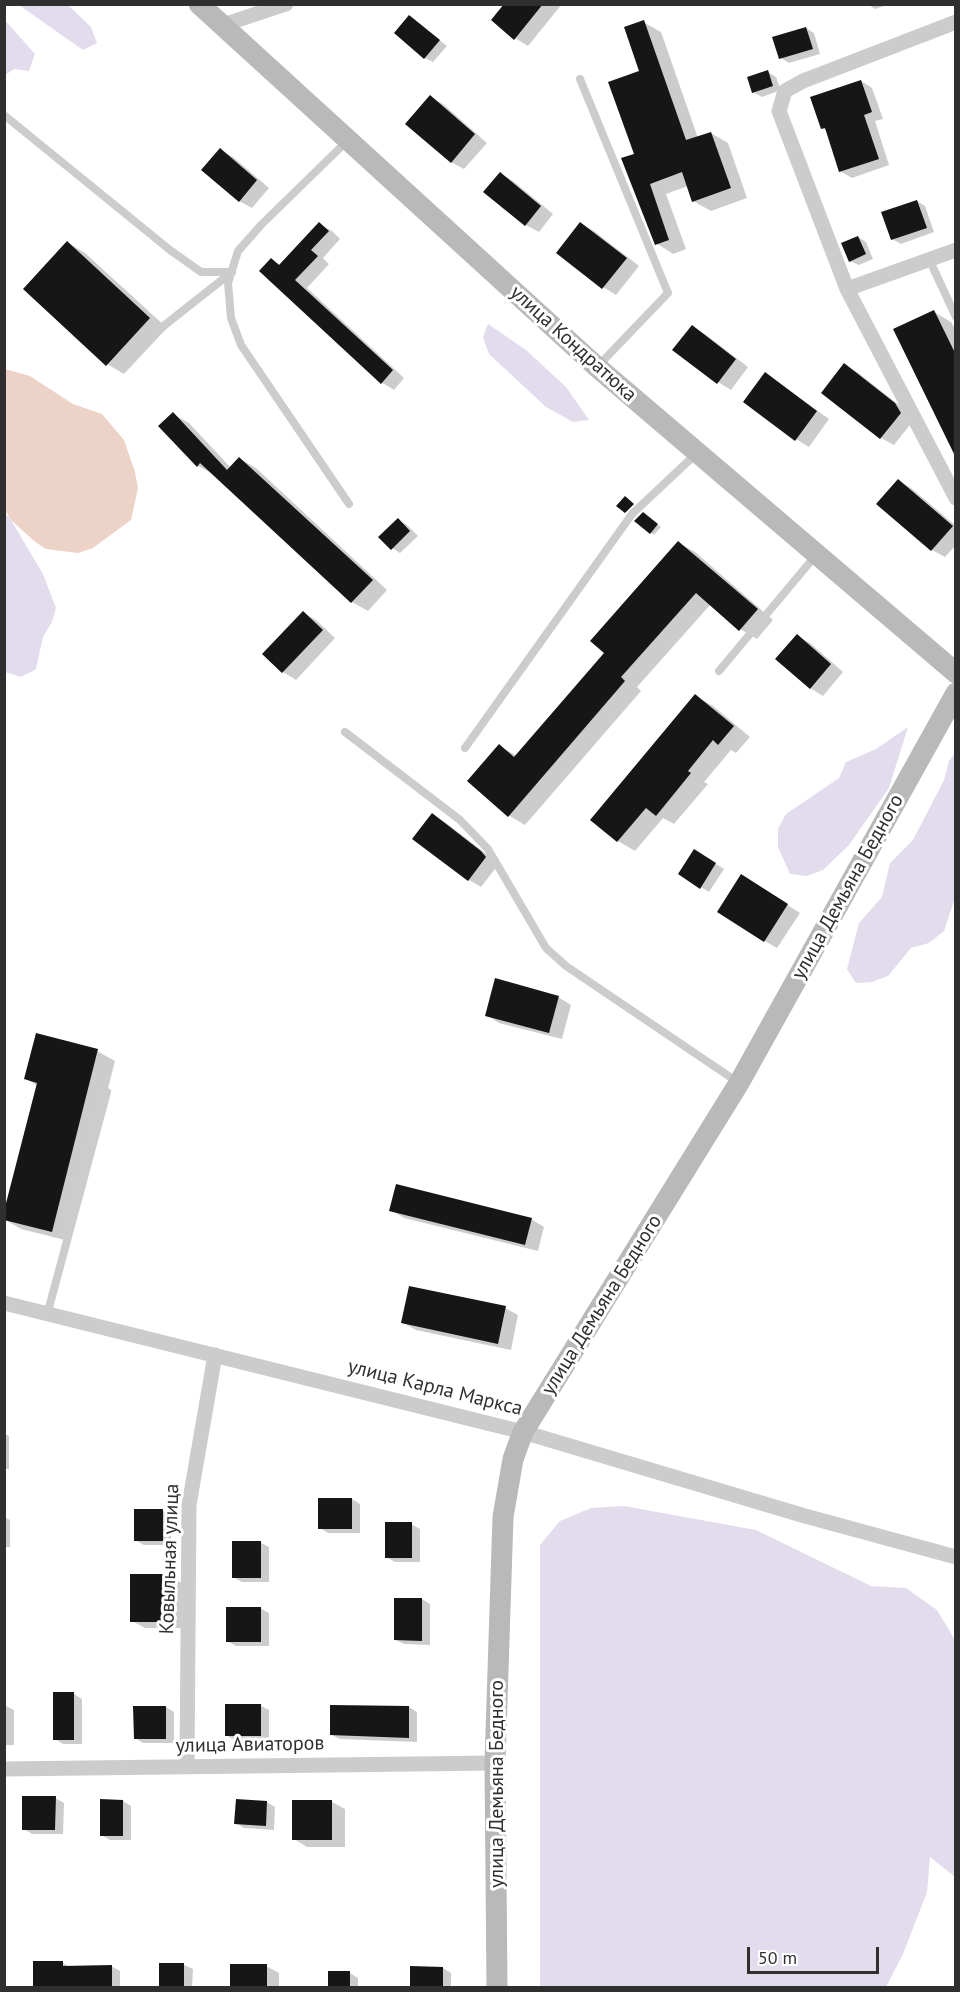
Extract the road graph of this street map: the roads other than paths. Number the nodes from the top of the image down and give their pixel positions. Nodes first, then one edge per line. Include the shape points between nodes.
1 (286, 4) edge
2 (200, 5) edge
3 (956, 22) edge
4 (223, 25) junction
5 (580, 79) dead end
6 (4, 115) edge
7 (348, 141) junction
8 (956, 250) edge
9 (929, 259) junction
10 (232, 272) junction
11 (847, 289) junction
12 (956, 317) edge
13 (161, 328) dead end
14 (597, 367) junction
15 (698, 453) junction
16 (956, 498) edge
17 (349, 504) dead end
18 (817, 554) junction
19 (719, 671) dead end
20 (956, 673) edge
21 (956, 693) edge
22 (345, 732) dead end
23 (465, 748) dead end
24 (739, 1083) junction
25 (107, 1092) dead end
26 (4, 1303) edge
27 (47, 1315) junction
28 (215, 1355) junction
29 (523, 1432) junction
30 (956, 1557) edge
31 (495, 1763) junction
32 (188, 1767) junction
33 (4, 1769) edge
34 (497, 1988) edge

1 - 4 street
2 - 4 street, улица Кондратюка
3 - 11 street via 785,91 779,111
4 - 7 street, улица Кондратюка
5 - 14 lane via 668,293
6 - 10 lane via 201,272
7 - 10 lane via 238,251
7 - 14 street, улица Кондратюка
8 - 9 street
9 - 11 street
9 - 12 lane
10 - 13 lane
10 - 17 lane via 228,283 231,318 241,345
11 - 16 street
14 - 15 street, улица Кондратюка
15 - 18 street, улица Кондратюка
15 - 23 lane via 632,514
18 - 19 lane
18 - 20 street, улица Кондратюка
21 - 24 street, улица Демьяна Бедного
22 - 24 lane via 460,820 488,849 546,948 566,966
24 - 29 street, улица Демьяна Бедного
25 - 27 lane
26 - 27 street, улица Карла Маркса
27 - 28 street, улица Карла Маркса
28 - 29 street, улица Карла Маркса
28 - 32 street, Ковыльная улица via 189,1505
29 - 30 street, улица Карла Маркса
29 - 31 street, улица Демьяна Бедного via 513,1459 503,1517
31 - 32 street, улица Авиаторов
31 - 34 street, улица Демьяна Бедного
32 - 33 street, улица Авиаторов

